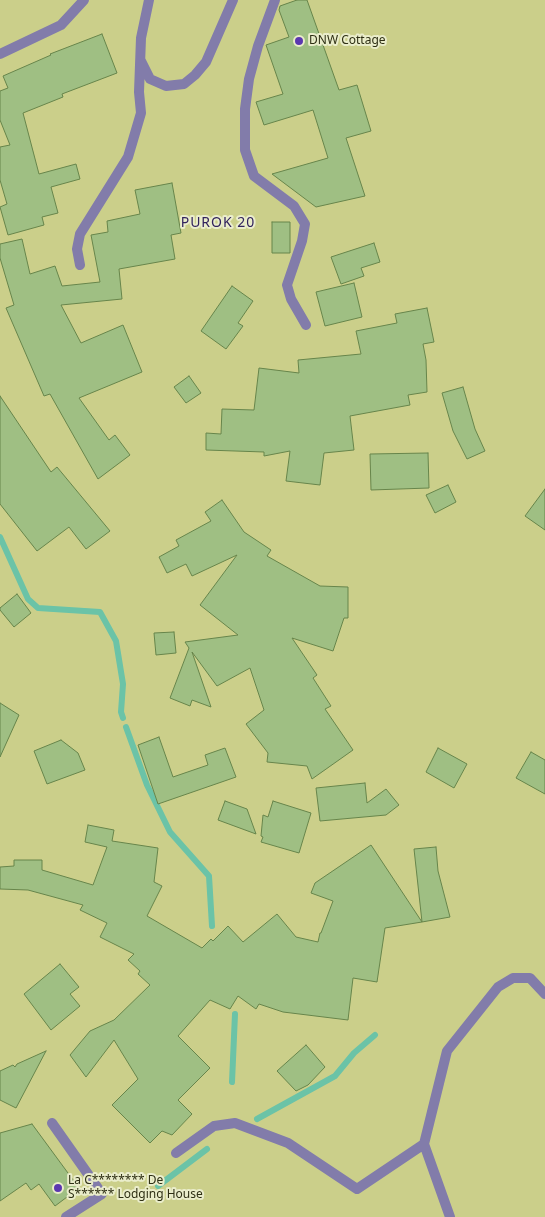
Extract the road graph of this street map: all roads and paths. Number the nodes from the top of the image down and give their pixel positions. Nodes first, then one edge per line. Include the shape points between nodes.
1 (84, 0) edge
2 (149, 0) edge
3 (233, 0) edge
4 (275, 0) edge
5 (0, 54) edge
6 (141, 60) junction
7 (80, 265) dead end
8 (306, 325) dead end
9 (545, 994) edge
10 (52, 1123) dead end
11 (424, 1144) junction
12 (176, 1153) dead end
13 (66, 1217) edge
14 (450, 1217) edge

1 - 5 street via 61,25
2 - 6 street via 141,38
3 - 6 street via 206,62 184,84 166,86 150,79
4 - 8 street via 249,79 244,150 254,176 294,206 305,224 287,286
6 - 7 street via 141,113 128,158 80,234 77,249
9 - 11 street via 530,978 513,978 498,987 447,1051
10 - 13 street via 102,1194
11 - 12 street via 357,1189 288,1143 235,1124 214,1126
11 - 14 street

